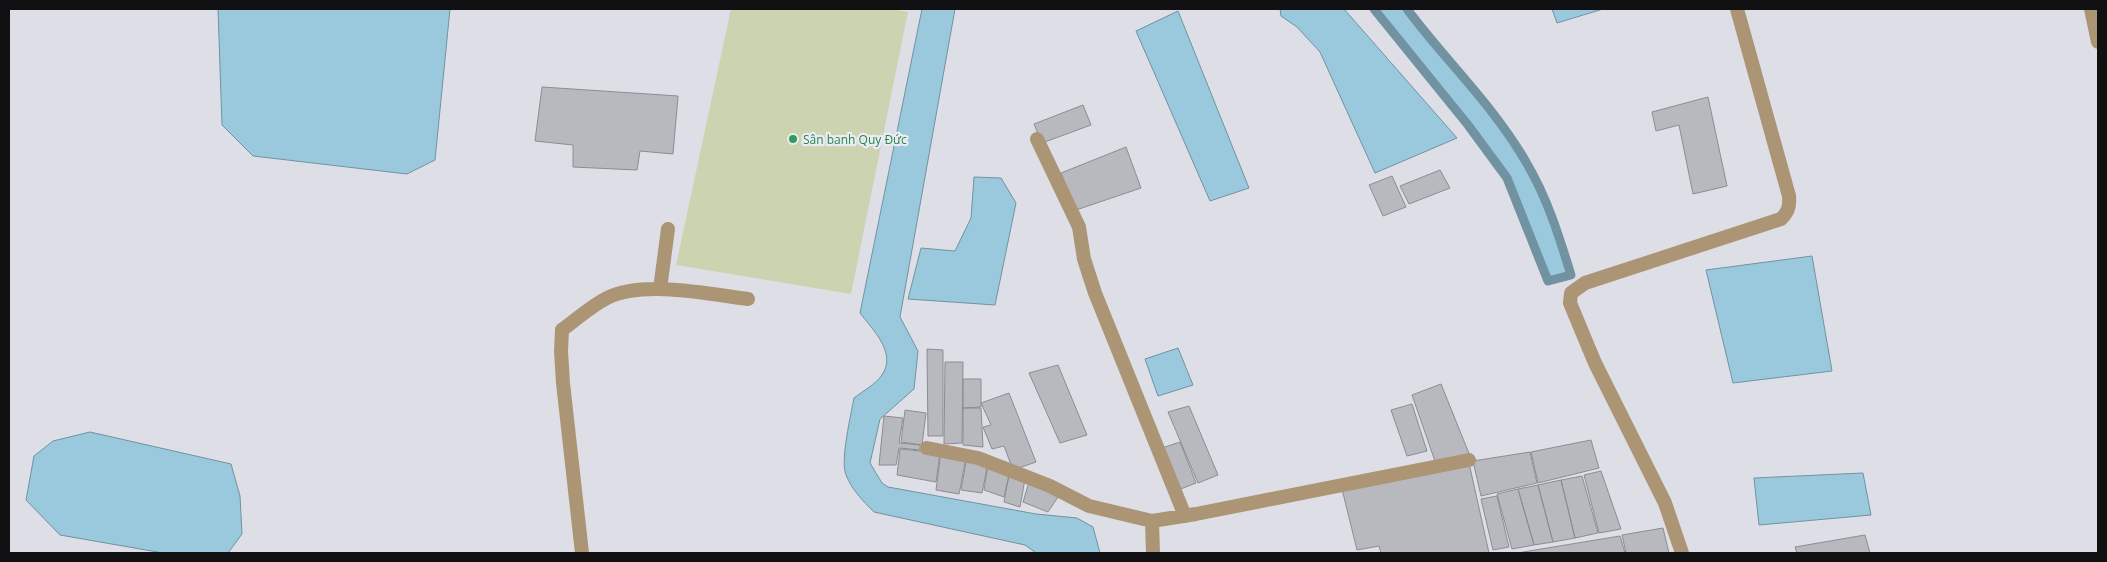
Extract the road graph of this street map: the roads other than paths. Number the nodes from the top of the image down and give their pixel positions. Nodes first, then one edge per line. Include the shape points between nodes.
1 (1737, 9) edge
2 (2091, 9) edge
3 (2098, 42) edge
4 (1038, 139) dead end
5 (668, 229) dead end
6 (660, 289) junction
7 (748, 298) dead end
8 (927, 448) dead end
9 (1469, 460) dead end
10 (1185, 516) junction
11 (1152, 521) junction
12 (582, 553) edge
13 (1153, 553) edge
14 (1682, 553) edge

1 - 14 street via 1789,196 1787,213 1780,219 1585,283 1571,293 1570,303 1595,362 1665,503
2 - 3 street
4 - 10 street via 1079,227 1095,294
5 - 6 street
6 - 7 street
6 - 12 street via 632,290 608,298 562,330 563,383
8 - 11 street via 978,458 1050,486 1089,506
9 - 10 street
10 - 11 street
11 - 13 street

